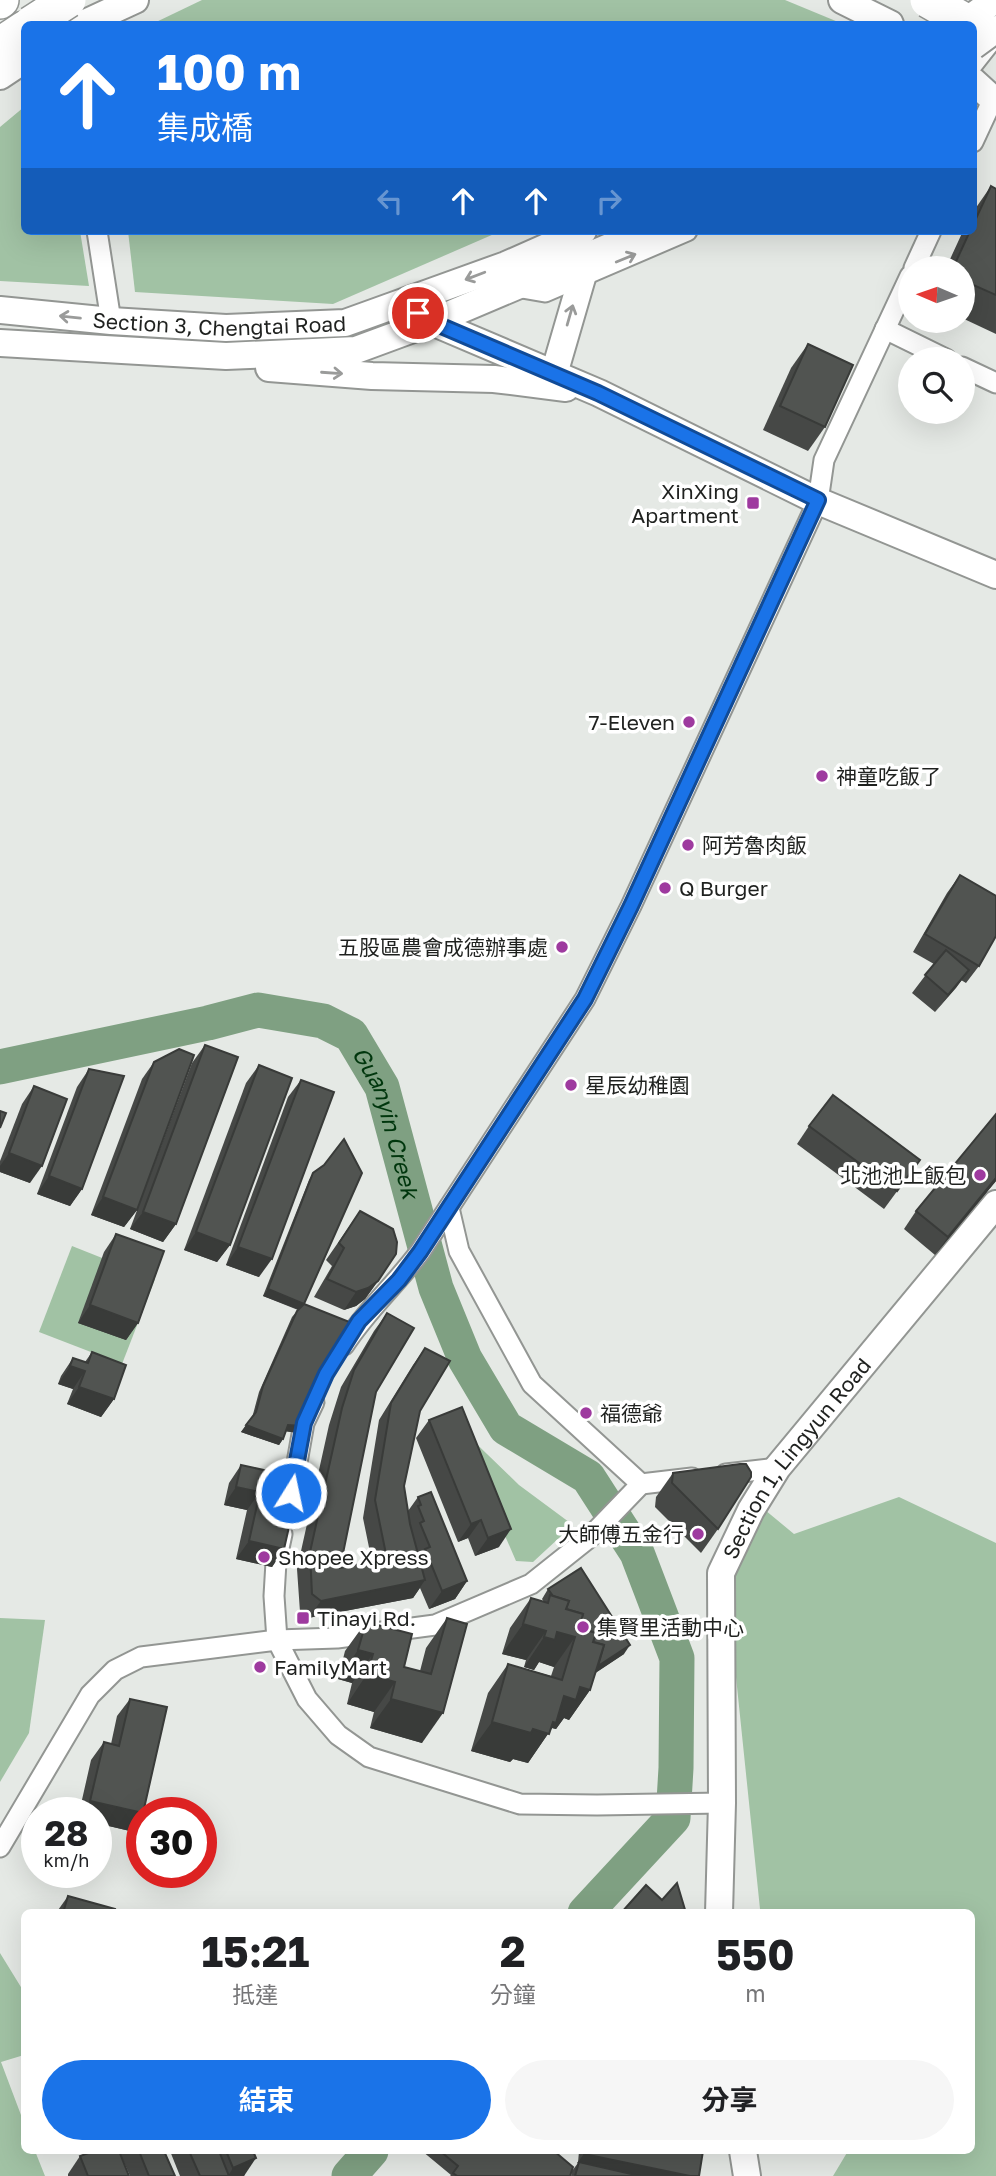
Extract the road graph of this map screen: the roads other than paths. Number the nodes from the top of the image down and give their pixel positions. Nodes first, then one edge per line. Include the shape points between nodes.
1 (60, 0) edge
2 (68, 0) edge
3 (135, 0) edge
4 (842, 0) edge
5 (995, 0) edge
6 (36, 21) edge
7 (64, 21) edge
8 (90, 21) edge
9 (884, 21) edge
10 (974, 21) edge
11 (21, 31) edge
12 (0, 45) edge
13 (21, 62) edge
14 (0, 76) edge
15 (977, 85) edge
16 (994, 100) edge
17 (977, 134) edge
18 (98, 235) edge
19 (547, 235) edge
20 (577, 235) edge
21 (640, 235) edge
22 (674, 235) edge
23 (929, 235) edge
24 (920, 256) edge
25 (589, 262) junction
26 (511, 276) junction
27 (898, 301) edge
28 (404, 303) junction
29 (0, 310) edge
30 (111, 321) junction
31 (432, 322) junction
32 (885, 329) junction
33 (0, 343) edge
34 (922, 347) edge
35 (143, 352) junction
36 (975, 373) edge
37 (554, 374) junction
38 (996, 383) edge
39 (598, 393) junction
40 (818, 500) junction
41 (996, 575) edge
42 (996, 1204) edge
43 (449, 1208) junction
44 (333, 1364) edge
45 (321, 1386) edge
46 (777, 1468) junction
47 (641, 1484) junction
48 (277, 1640) junction
49 (711, 1802) junction
50 (0, 1847) edge
51 (719, 1909) edge
52 (743, 2154) edge
53 (747, 2176) edge

1 - 7 street
2 - 6 highway, bridge
3 - 8 main road
4 - 9 main road
5 - 10 main road, bridge
11 - 12 highway
13 - 14 main road
15 - 16 main road
16 - 17 street
18 - 30 street
19 - 26 street
20 - 26 main road
21 - 25 main road
25 -> 22 street
23 - 24 street
25 - 26 main road
37 -> 25 main road
26 -> 28 main road, Section 3, Chengtai Road
26 - 31 main road, Section 3, Chengtai Road
27 - 32 street
28 - 30 main road, Section 3, Chengtai Road via 345,323 226,328
28 - 31 main road
30 -> 29 main road, Section 3, Chengtai Road
31 - 35 main road, Section 3, Chengtai Road via 356,350 226,356
31 - 37 main road
32 - 34 street
32 - 40 street via 824,460
33 - 35 main road, Section 3, Chengtai Road
35 -> 39 main road via 226,365 494,379
36 - 38 street
37 - 39 main road
39 - 40 main road
40 - 41 main road
40 - 43 street via 585,999
42 - 46 main road, Section 1, Lingyun Road
43 - 44 street via 399,1280 359,1321
43 - 47 street via 459,1251 532,1384
45 - 48 street via 304,1423 276,1562
46 - 47 street
46 - 49 main road, Section 1, Lingyun Road via 721,1573
47 - 48 street via 590,1537 531,1584 435,1625 337,1638
48 - 49 street via 307,1699 338,1735 369,1757 520,1804
48 - 50 street via 141,1657 115,1670 90,1695
49 - 51 main road, Section 1, Lingyun Road
52 - 53 main road

